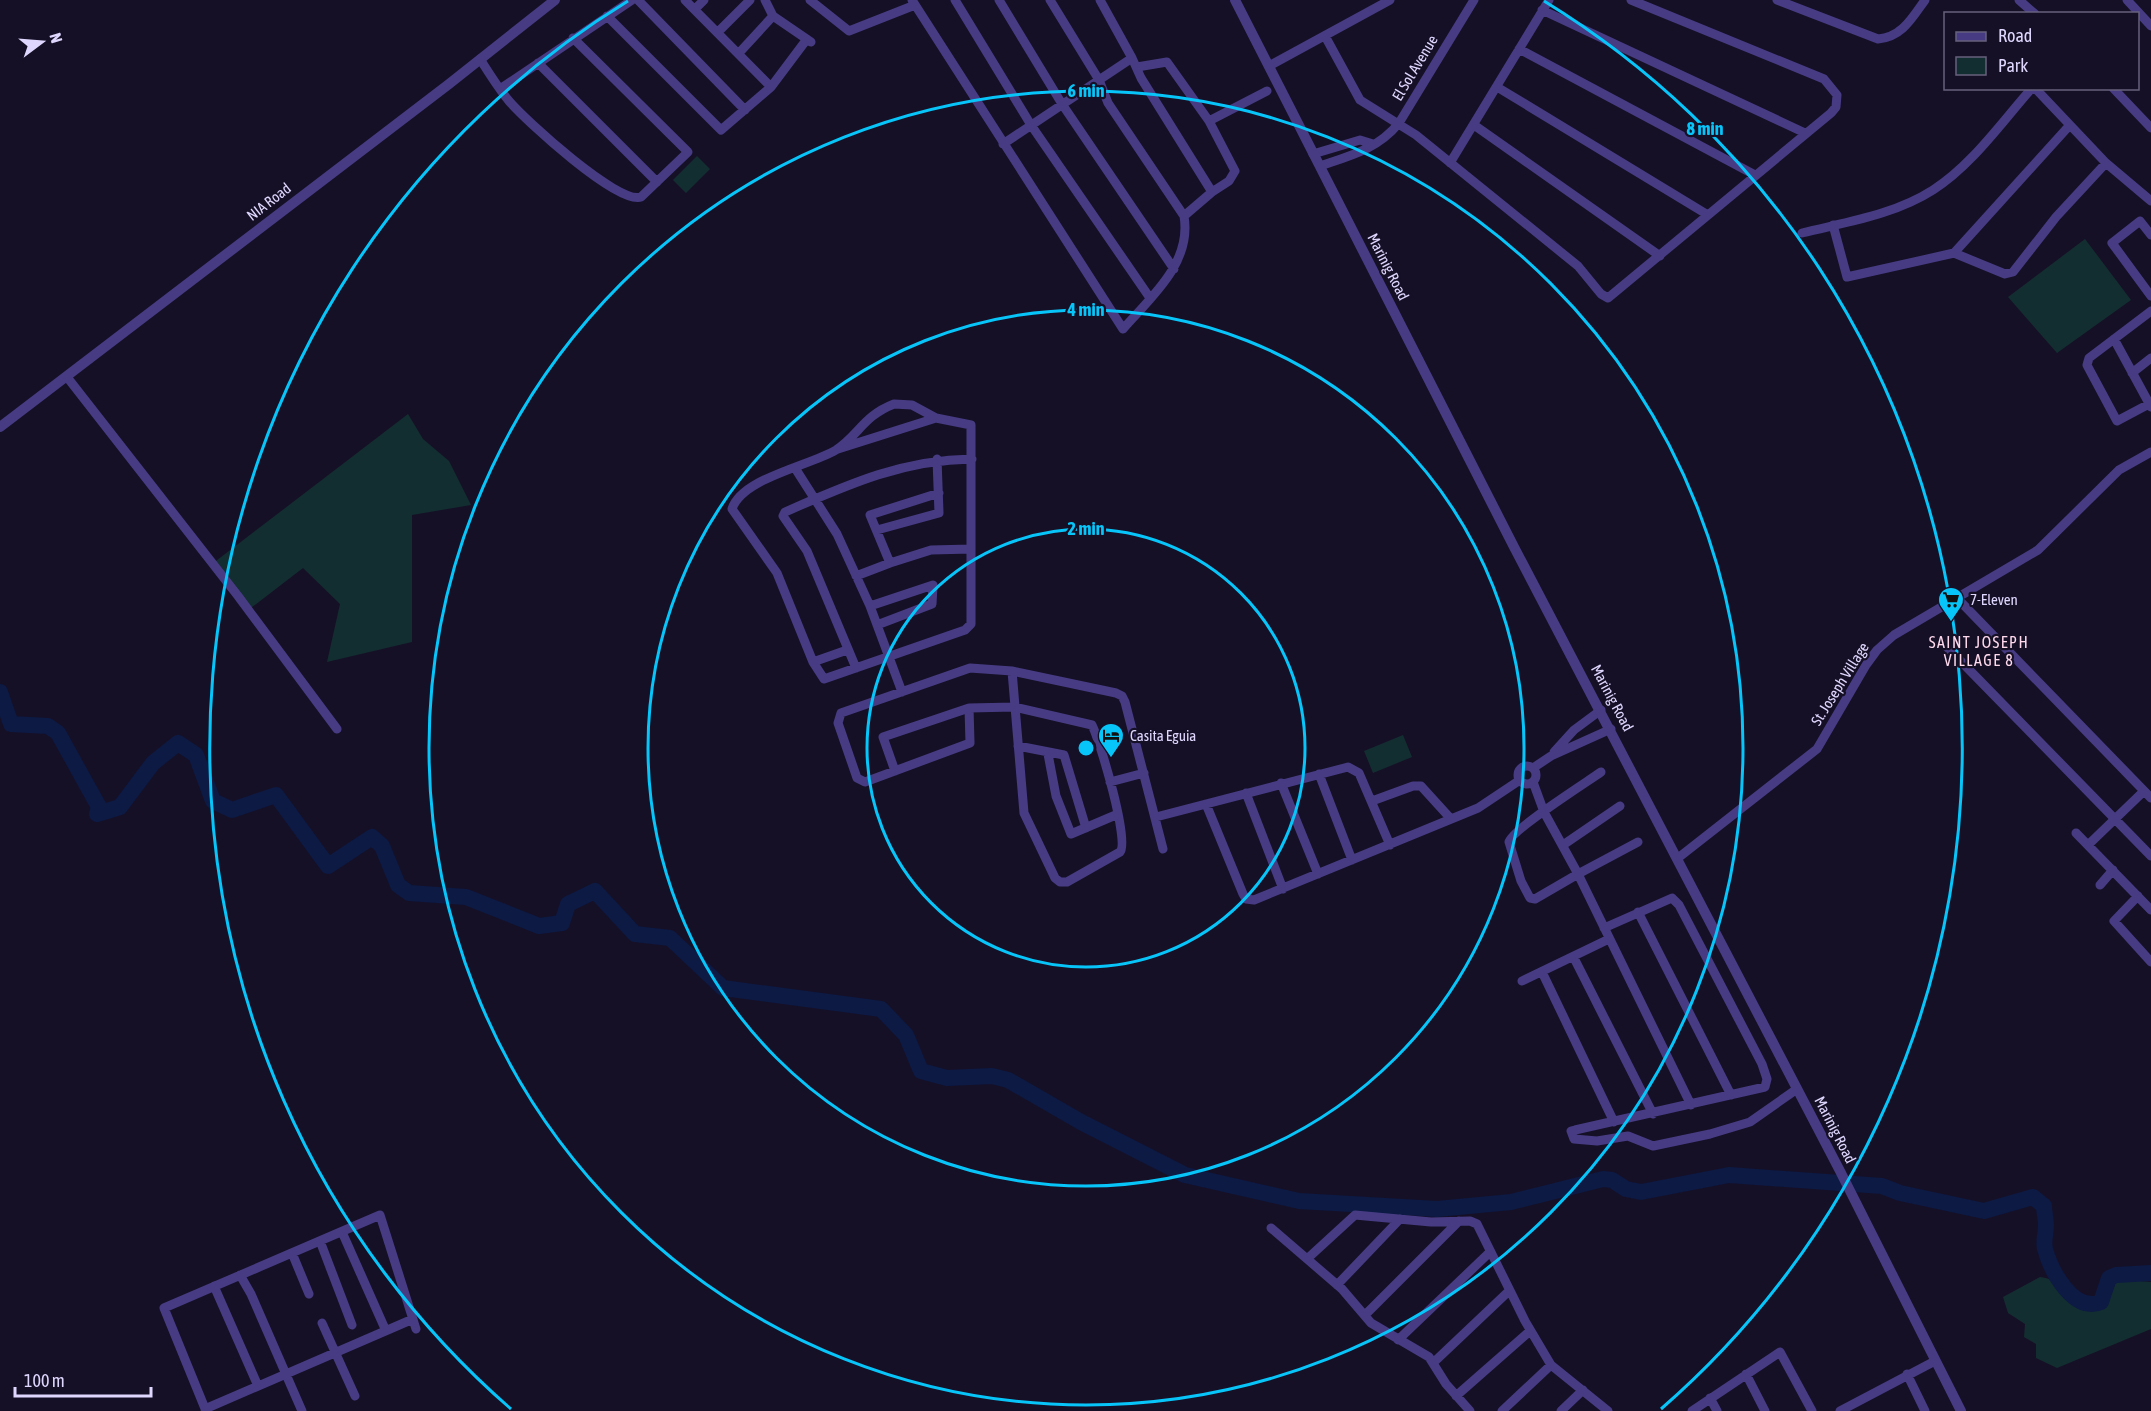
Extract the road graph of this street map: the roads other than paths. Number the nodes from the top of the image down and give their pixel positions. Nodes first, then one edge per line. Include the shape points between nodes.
1 (555, 0) edge
2 (632, 0) edge
3 (638, 0) edge
4 (685, 0) edge
5 (704, 0) edge
6 (750, 0) edge
7 (765, 0) edge
8 (955, 0) edge
9 (999, 0) edge
10 (1050, 0) edge
11 (1100, 0) edge
12 (1235, 0) edge
13 (1390, 0) edge
14 (1474, 0) edge
15 (1549, 0) edge
16 (1631, 0) edge
17 (1776, 0) edge
18 (1925, 0) edge
19 (2019, 0) edge
20 (2127, 0) edge
21 (817, 1) edge
22 (913, 3) edge
23 (695, 9) junction
24 (1542, 10) junction
25 (2033, 12) edge
26 (2138, 12) edge
27 (2139, 13) edge
28 (773, 15) junction
29 (606, 16) junction
30 (2151, 26) edge
31 (718, 32) junction
32 (1325, 36) junction
33 (573, 38) junction
34 (1520, 49) junction
35 (739, 53) junction
36 (1132, 58) junction
37 (480, 59) junction
38 (538, 63) junction
39 (1269, 66) junction
40 (1137, 67) junction
41 (1099, 80) junction
42 (771, 87) junction
43 (1497, 87) junction
44 (500, 89) junction
45 (2032, 90) edge
46 (2036, 90) edge
47 (2115, 90) edge
48 (1268, 91) dead end
49 (1062, 104) junction
50 (745, 111) junction
51 (1209, 121) junction
52 (1399, 123) junction
53 (1031, 125) junction
54 (1474, 125) junction
55 (2069, 126) junction
56 (2151, 128) edge
57 (1805, 133) junction
58 (1003, 144) junction
59 (1373, 144) junction
60 (1313, 154) junction
61 (1450, 163) junction
62 (2106, 163) junction
63 (1320, 166) junction
64 (1755, 175) junction
65 (657, 182) junction
66 (1212, 192) junction
67 (2151, 201) edge
68 (1708, 215) junction
69 (1184, 216) junction
70 (1833, 225) junction
71 (1802, 233) dead end
72 (2151, 235) edge
73 (1954, 253) junction
74 (1660, 256) junction
75 (1174, 269) junction
76 (2151, 296) edge
77 (1150, 298) junction
78 (2151, 311) edge
79 (2114, 339) junction
80 (2151, 358) edge
81 (2132, 373) junction
82 (67, 377) junction
83 (2150, 405) edge
84 (936, 418) junction
85 (0, 427) edge
86 (836, 449) junction
87 (2151, 452) edge
88 (937, 459) junction
89 (972, 459) junction
90 (795, 468) junction
91 (939, 493) junction
92 (813, 500) junction
93 (877, 530) junction
94 (971, 549) junction
95 (890, 563) junction
96 (856, 576) junction
97 (1956, 596) junction
98 (870, 606) junction
99 (877, 625) junction
100 (1944, 644) dead end
101 (847, 650) junction
102 (888, 656) junction
103 (813, 662) junction
104 (856, 668) junction
105 (1012, 671) junction
106 (902, 692) junction
107 (1014, 707) junction
108 (969, 708) junction
109 (1601, 710) junction
110 (337, 729) dead end
111 (1611, 729) junction
112 (1018, 746) junction
113 (1048, 754) junction
114 (1551, 756) junction
115 (1533, 768) junction
116 (895, 771) junction
117 (1601, 772) dead end
118 (1144, 773) junction
119 (1318, 774) junction
120 (1520, 780) junction
121 (1110, 782) junction
122 (1533, 782) junction
123 (1281, 783) junction
124 (1246, 793) junction
125 (2148, 795) edge
126 (1372, 801) junction
127 (1206, 804) junction
128 (1620, 806) dead end
129 (1544, 812) junction
130 (1118, 814) junction
131 (1156, 817) junction
132 (1451, 819) junction
133 (2115, 819) junction
134 (1086, 828) junction
135 (2076, 833) dead end
136 (1638, 842) dead end
137 (1390, 844) junction
138 (1563, 845) junction
139 (2088, 845) junction
140 (1163, 849) dead end
141 (2151, 856) edge
142 (1678, 858) junction
143 (1352, 860) junction
144 (2113, 870) junction
145 (1318, 874) junction
146 (1578, 874) junction
147 (2100, 885) dead end
148 (1282, 889) junction
149 (2138, 896) junction
150 (2151, 910) edge
151 (1638, 912) junction
152 (1604, 928) junction
153 (1609, 939) junction
154 (1574, 958) junction
155 (2151, 962) edge
156 (1542, 972) junction
157 (1522, 981) dead end
158 (1797, 1089) junction
159 (1731, 1095) junction
160 (1691, 1105) junction
161 (1653, 1114) junction
162 (1614, 1122) junction
163 (1400, 1219) junction
164 (1459, 1221) junction
165 (1271, 1228) dead end
166 (342, 1232) junction
167 (320, 1241) junction
168 (1490, 1252) junction
169 (292, 1253) junction
170 (1307, 1259) junction
171 (240, 1275) junction
172 (1337, 1285) junction
173 (214, 1286) junction
174 (1509, 1291) junction
175 (309, 1294) dead end
176 (1365, 1315) junction
177 (413, 1319) junction
178 (322, 1323) dead end
179 (352, 1325) dead end
180 (416, 1329) dead end
181 (386, 1331) junction
182 (1530, 1331) junction
183 (1398, 1340) junction
184 (336, 1352) junction
185 (1935, 1361) junction
186 (1433, 1363) junction
187 (1551, 1365) junction
188 (285, 1374) junction
189 (1746, 1374) junction
190 (1907, 1374) junction
191 (258, 1386) junction
192 (1583, 1390) junction
193 (355, 1396) dead end
194 (1456, 1396) junction
195 (1710, 1398) junction
196 (206, 1410) edge
197 (302, 1411) edge
198 (1470, 1411) edge
199 (1502, 1411) edge
200 (1561, 1411) edge
201 (1608, 1411) edge
202 (1692, 1411) edge
203 (1717, 1411) edge
204 (1765, 1411) edge
205 (1812, 1411) edge
206 (1840, 1411) edge
207 (1925, 1411) edge
208 (1961, 1411) edge

1 - 37 street, NIA Road
2 - 29 street
3 - 50 street
4 - 23 street
5 - 23 street
6 - 31 street
7 - 28 street
8 - 53 street
9 - 49 street
10 - 41 street
11 - 36 street
12 - 39 street, Marinig Road
13 - 32 street
14 - 52 street, El Sol Avenue
15 - 24 street
16 - 57 street via 1824,79 1837,95 1836,107
17 - 18 street via 1878,39 1901,31
19 - 25 street
20 - 26 street
21 - 22 street via 849,31
22 - 58 street
23 - 31 street
24 - 34 street
24 - 57 street
27 - 30 street
28 - 35 street
28 - 42 street via 809,41
29 - 33 street
29 - 50 street via 721,129
31 - 35 street
32 - 39 street
32 - 52 street via 1360,100
33 - 38 street
33 - 65 street via 688,152
34 - 43 street
34 - 64 street
35 - 42 street
36 - 40 street
36 - 41 street
37 - 44 street
37 - 82 street, NIA Road
38 - 44 street
38 - 65 street
39 - 60 street, Marinig Road
40 - 51 street via 1167,62
40 - 66 street
41 - 49 street
41 - 69 street via 1107,103
42 - 50 street
43 - 54 street
43 - 68 street
44 - 65 street via 547,138 591,174 637,198
45 - 70 street via 1970,159 1931,191 1882,213
46 - 55 street
47 - 56 street
48 - 51 street
49 - 53 street
49 - 75 street
51 - 66 street via 1235,171 1229,181
52 - 59 street, El Sol Avenue
52 - 61 street
53 - 58 street
53 - 77 street
54 - 61 street
54 - 74 street
55 - 62 street
55 - 73 street
57 - 64 street
58 - 77 street via 1123,329
59 - 60 street via 1360,140
59 - 63 street, El Sol Avenue via 1364,152
60 - 63 street, Marinig Road
61 - 74 street via 1578,266 1608,298
62 - 67 street
62 - 73 street via 2013,272 1999,273
63 - 109 street, Marinig Road
64 - 68 street
66 - 69 street
68 - 74 street
69 - 75 street via 1185,238
70 - 71 street
70 - 73 street via 1847,277
72 - 76 street via 2140,222 2112,243
75 - 77 street
78 - 79 street
79 - 81 street
79 - 83 street via 2089,358 2087,365 2117,421
80 - 81 street
81 - 83 street
82 - 85 street, NIA Road
82 - 110 street
84 - 86 street
84 - 86 street via 912,405 894,404 876,411
84 - 89 street via 971,425
86 - 90 street
87 - 97 street, St. Joseph Village via 2119,470 2038,550
88 - 89 street
88 - 91 street
88 - 92 street via 903,466
89 - 94 street
90 - 92 street
90 - 103 street via 747,489 732,509 777,573
91 - 93 street via 939,513
91 - 93 street via 873,513 871,519
92 - 96 street via 837,534
92 - 101 street via 783,516 807,551
93 - 95 street
94 - 95 street via 931,550
94 - 102 street via 970,628
95 - 96 street
96 - 98 street
97 - 125 street
97 - 142 street, St. Joseph Village via 1877,650 1817,749
98 - 99 street
98 - 99 street via 933,583 932,604
99 - 102 street
100 - 133 street
101 - 103 street
101 - 104 street
102 - 104 street
102 - 106 street
103 - 104 street via 824,679
105 - 106 street via 970,668
105 - 107 street
105 - 118 street via 1122,696
106 - 116 street via 837,717 860,782
107 - 108 street
107 - 112 street
107 - 121 street via 1092,724
108 - 116 street via 970,743
108 - 116 street via 883,737
109 - 111 street, Marinig Road
109 - 114 street via 1574,730
111 - 114 street
111 - 142 street, Marinig Road
112 - 113 street
112 - 130 street via 1024,813 1060,882 1067,882 1123,850
113 - 134 street via 1064,755
113 - 134 street via 1056,796 1071,834
114 - 115 street
115 - 120 street via 1520,769
115 - 122 street
117 - 129 street
118 - 121 street
118 - 131 street
119 - 123 street
119 - 126 street via 1355,768
119 - 143 street
120 - 122 street
120 - 132 street via 1478,808
121 - 130 street
122 - 129 street
123 - 124 street
123 - 145 street
124 - 127 street
124 - 148 street
125 - 133 street
126 - 132 street via 1421,786
126 - 137 street
127 - 131 street
127 - 148 street via 1246,899 1254,900
128 - 138 street
129 - 138 street
129 - 146 street via 1510,837 1525,891 1535,899
130 - 134 street
131 - 140 street
132 - 137 street
133 - 139 street
133 - 141 street
135 - 139 street
136 - 146 street
137 - 143 street
138 - 146 street
139 - 144 street
142 - 158 street, Marinig Road
143 - 145 street
144 - 147 street
144 - 149 street
145 - 148 street
146 - 152 street
149 - 150 street
149 - 155 street via 2114,921
151 - 152 street
151 - 159 street
151 - 159 street via 1666,898 1679,905 1762,1065 1767,1079 1765,1087
152 - 153 street
153 - 154 street
153 - 160 street
154 - 156 street
154 - 161 street
156 - 157 street
156 - 162 street
158 - 162 street via 1750,1122 1653,1146 1628,1136 1577,1142 1571,1135 1571,1131
158 - 185 street, Marinig Road
159 - 160 street
160 - 161 street
161 - 162 street
163 - 164 street
163 - 170 street via 1355,1215
163 - 172 street
164 - 168 street via 1477,1224
164 - 176 street
165 - 170 street
166 - 167 street
166 - 177 street via 380,1215
166 - 181 street
167 - 169 street
167 - 179 street
168 - 174 street
168 - 183 street
169 - 171 street
169 - 175 street
170 - 172 street
171 - 173 street
171 - 188 street
172 - 176 street
173 - 191 street
173 - 196 street via 164,1308
174 - 182 street
174 - 186 street
176 - 183 street
177 - 180 street
177 - 181 street
178 - 184 street
181 - 184 street
182 - 187 street
182 - 194 street
183 - 186 street via 1421,1351
184 - 188 street
184 - 193 street
185 - 190 street
185 - 208 street, Marinig Road
186 - 194 street
187 - 192 street
187 - 199 street
188 - 191 street
188 - 197 street
189 - 195 street
189 - 204 street
189 - 205 street via 1780,1352
190 - 206 street
190 - 207 street
191 - 196 street
192 - 200 street
192 - 201 street
194 - 198 street
195 - 202 street
195 - 203 street

